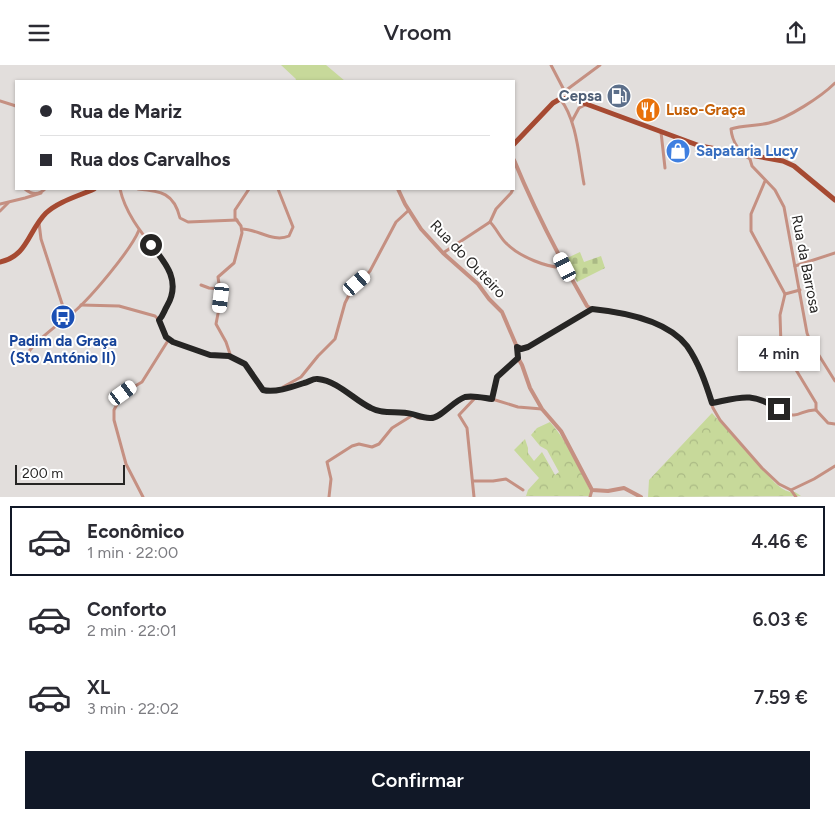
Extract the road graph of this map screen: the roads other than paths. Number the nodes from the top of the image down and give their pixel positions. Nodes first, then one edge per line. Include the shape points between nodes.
1 (551, 65) edge
2 (600, 65) edge
3 (835, 83) edge
4 (564, 90) junction
5 (570, 98) junction
6 (560, 99) junction
7 (0, 101) edge
8 (587, 103) junction
9 (15, 106) edge
10 (566, 106) junction
11 (578, 109) junction
12 (572, 121) junction
13 (661, 131) junction
14 (515, 143) edge
15 (742, 154) junction
16 (515, 162) edge
17 (664, 168) dead end
18 (766, 181) junction
19 (584, 184) dead end
20 (27, 190) edge
21 (44, 190) edge
22 (92, 190) edge
23 (120, 190) edge
24 (143, 190) edge
25 (247, 190) edge
26 (278, 190) edge
27 (399, 190) edge
28 (512, 190) edge
29 (41, 193) junction
30 (835, 200) edge
31 (9, 202) junction
32 (0, 203) edge
33 (409, 210) junction
34 (0, 211) edge
35 (237, 220) junction
36 (39, 222) junction
37 (490, 222) junction
38 (242, 229) junction
39 (139, 230) junction
40 (443, 253) junction
41 (835, 253) edge
42 (0, 262) edge
43 (795, 266) junction
44 (565, 267) junction
45 (200, 285) dead end
46 (219, 289) junction
47 (800, 290) junction
48 (785, 294) junction
49 (81, 305) junction
50 (592, 309) junction
51 (66, 316) junction
52 (159, 320) junction
53 (169, 339) junction
54 (517, 347) junction
55 (229, 356) junction
56 (518, 358) junction
57 (23, 361) dead end
58 (835, 381) edge
59 (278, 389) junction
60 (476, 397) junction
61 (492, 399) junction
62 (712, 403) junction
63 (542, 409) junction
64 (816, 410) junction
65 (413, 415) junction
66 (835, 424) edge
67 (835, 466) edge
68 (473, 481) junction
69 (522, 490) dead end
70 (790, 490) junction
71 (592, 491) junction
72 (143, 497) edge
73 (329, 497) edge
74 (474, 497) edge
75 (590, 497) edge
76 (640, 497) edge
77 (796, 497) edge

1 - 4 street
2 - 4 street
3 - 15 street, Rua da Barrosa via 821,96 774,121 732,128 734,141
4 - 5 street
4 - 6 street
5 - 6 main road
5 - 8 main road
6 - 10 street
6 - 14 main road
7 - 9 street
8 - 11 street
8 - 13 main road
10 - 11 street
10 - 12 street
11 - 12 street
12 - 19 street
13 - 15 main road via 700,146
13 - 17 street
15 - 18 street, Rua da Barrosa via 750,159
15 - 30 main road via 794,166
16 - 44 street
18 - 43 street, Rua da Barrosa via 784,207
18 - 48 street via 751,214 751,231
20 - 29 street
21 - 29 street
22 - 36 main road via 54,207
23 - 39 street via 126,210
24 - 35 street via 167,195 177,206 180,218 188,222
25 - 35 street via 235,210
26 - 38 street via 293,227 289,236 273,238
27 - 33 street, Rua do Outeiro
28 - 37 street via 496,209
29 - 31 street
31 - 32 street
31 - 34 street
33 - 40 street, Rua do Outeiro
33 - 59 street via 396,222 370,271 344,303 336,339 301,377
35 - 38 street
36 - 42 main road via 20,252 14,258
36 - 51 street via 41,239
37 - 40 street
37 - 44 street via 512,248 540,263
38 - 46 street via 234,263 218,277
39 - 49 street via 129,249
39 - 52 street via 172,274 172,294
40 - 54 street, Rua do Outeiro via 500,309
41 - 43 street
43 - 47 street, Rua da Barrosa
44 - 50 street via 587,307
45 - 46 street
46 - 55 street via 221,298 216,324
47 - 48 street
47 - 58 street, Rua da Barrosa via 810,341
48 - 64 street via 780,315 781,345 816,403
49 - 51 street
49 - 52 street via 119,306
50 - 54 street via 528,347
50 - 62 street via 646,319 681,340 703,377
51 - 57 street via 29,350
52 - 53 street
53 - 55 street via 199,352
53 - 72 street via 142,382 123,393 114,410 127,467
54 - 56 street, Rua do Outeiro
55 - 59 street via 245,364 263,390
56 - 61 street via 497,377
56 - 63 street, Rua do Outeiro
59 - 65 street via 320,379 370,408
60 - 61 street
60 - 65 street via 465,397 433,419
60 - 68 street via 459,415 467,429
61 - 63 street via 518,407
62 - 64 street via 752,397 788,414
62 - 70 street via 720,420 762,468
63 - 71 street, Rua do Outeiro via 561,431
64 - 66 street via 828,423
65 - 73 street via 392,428 380,444 372,447 359,444 327,463 331,479
67 - 70 street
68 - 69 street via 506,479
68 - 74 street
70 - 77 street
71 - 75 street
71 - 76 street via 624,488

